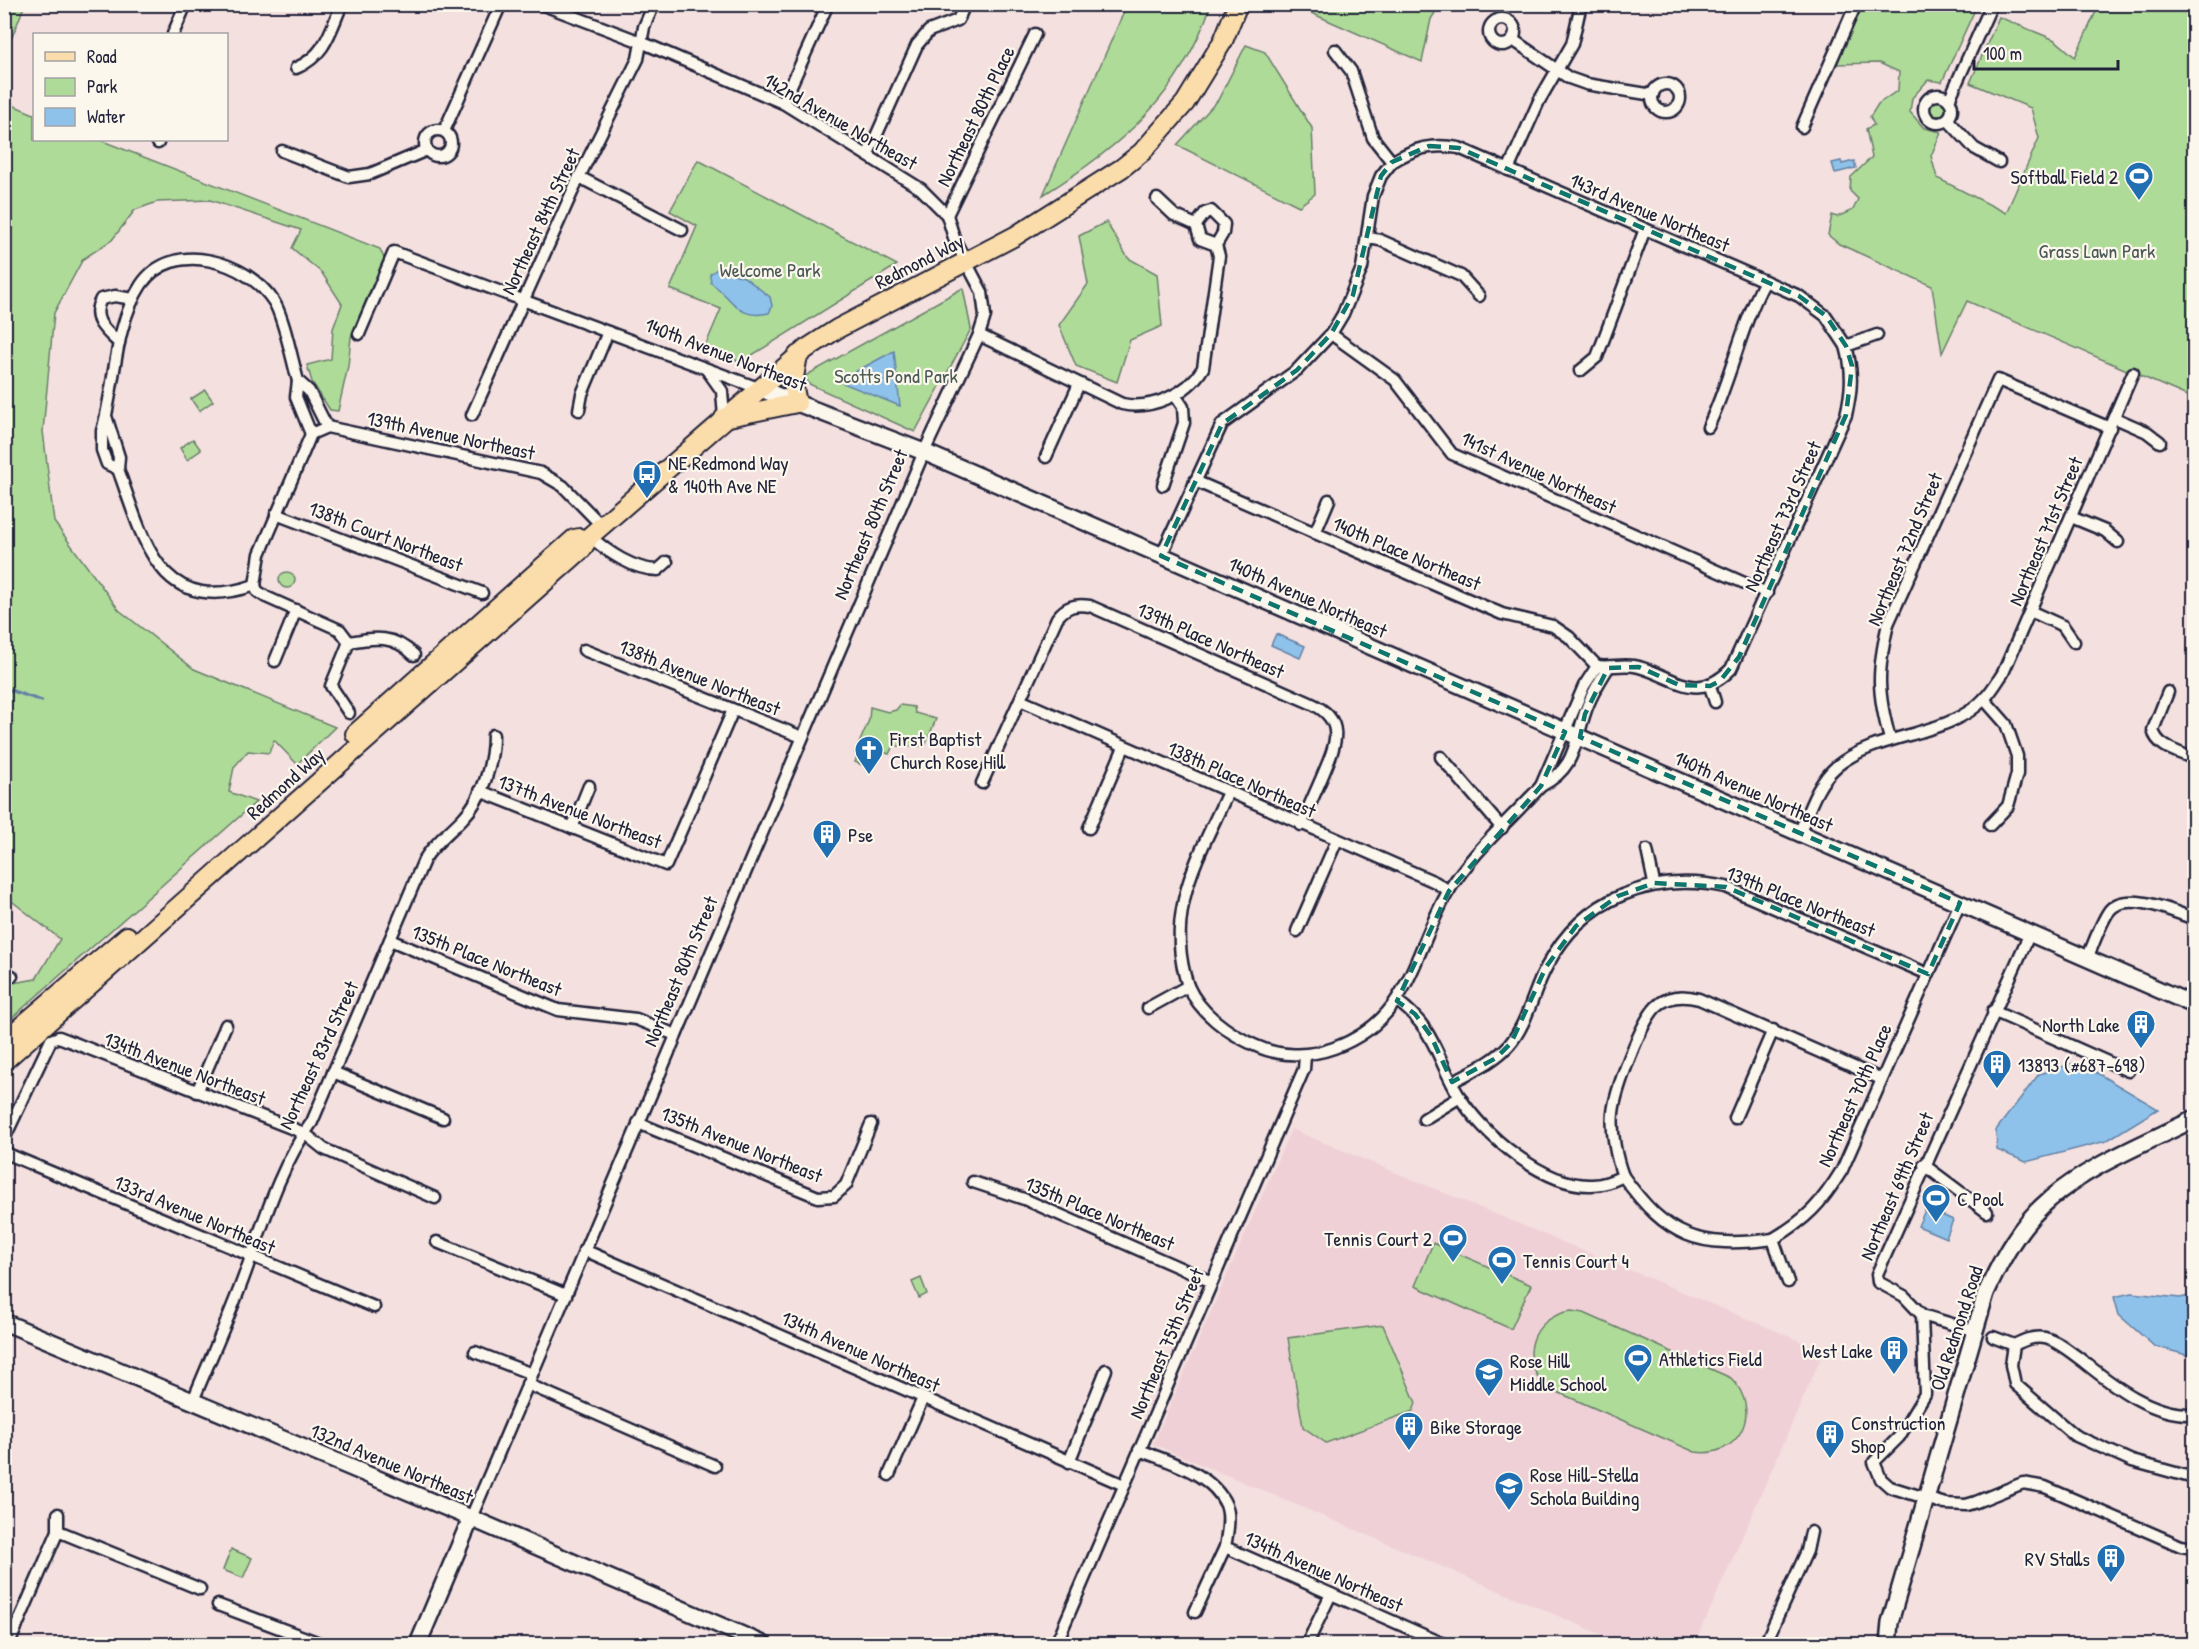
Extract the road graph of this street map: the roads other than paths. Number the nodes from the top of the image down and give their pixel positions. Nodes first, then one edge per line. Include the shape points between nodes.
1 (186, 4) edge
2 (342, 4) edge
3 (501, 4) edge
4 (541, 4) edge
5 (654, 4) edge
6 (828, 4) edge
7 (965, 4) edge
8 (1238, 4) edge
9 (1581, 4) edge
10 (1856, 4) edge
11 (1992, 4) edge
12 (173, 33) edge
13 (1035, 34) dead end
14 (1513, 40) dead end
15 (641, 42) junction
16 (1335, 51) dead end
17 (296, 68) dead end
18 (1557, 71) junction
19 (1653, 95) dead end
20 (1949, 100) junction
21 (783, 103) junction
22 (1947, 119) junction
23 (1802, 126) dead end
24 (444, 131) junction
25 (427, 150) junction
26 (282, 151) dead end
27 (868, 154) junction
28 (1392, 162) junction
29 (1999, 162) dead end
30 (1508, 170) junction
31 (579, 177) junction
32 (1157, 199) dead end
33 (947, 215) junction
34 (1196, 225) junction
35 (682, 230) dead end
36 (1645, 230) junction
37 (1368, 238) junction
38 (1216, 245) junction
39 (967, 261) junction
40 (1765, 281) junction
41 (1479, 296) dead end
42 (133, 299) junction
43 (524, 301) junction
44 (985, 316) joint
45 (608, 332) junction
46 (359, 334) dead end
47 (1331, 334) junction
48 (979, 335) junction
49 (1877, 335) dead end
50 (119, 343) junction
51 (1846, 346) junction
52 (798, 355) junction
53 (705, 368) junction
54 (1580, 371) dead end
55 (2133, 373) dead end
56 (298, 381) junction
57 (1079, 384) junction
58 (758, 388) junction
59 (1175, 395) junction
60 (797, 403) junction
61 (579, 410) dead end
62 (472, 415) dead end
63 (724, 418) junction
64 (2112, 423) junction
65 (327, 427) junction
66 (1708, 428) dead end
67 (311, 434) junction
68 (2160, 442) dead end
69 (924, 452) junction
70 (1046, 457) dead end
71 (1195, 481) junction
72 (1163, 485) dead end
73 (1329, 500) dead end
74 (276, 514) junction
75 (2071, 517) junction
76 (596, 531) junction
77 (1315, 533) junction
78 (2118, 542) dead end
79 (1161, 556) junction
80 (667, 562) dead end
81 (255, 585) junction
82 (482, 593) dead end
83 (1767, 593) junction
84 (296, 610) junction
85 (2030, 611) junction
86 (349, 642) junction
87 (2074, 642) dead end
88 (584, 650) dead end
89 (414, 655) dead end
90 (275, 661) dead end
91 (1603, 667) junction
92 (1710, 686) junction
93 (2169, 692) dead end
94 (1984, 699) junction
95 (1020, 700) junction
96 (1715, 702) dead end
97 (733, 710) junction
98 (349, 713) dead end
99 (493, 735) dead end
100 (1572, 735) junction
101 (802, 737) junction
102 (1890, 739) junction
103 (1124, 747) junction
104 (1441, 757) dead end
105 (2194, 759) edge
106 (982, 783) dead end
107 (589, 786) dead end
108 (480, 791) junction
109 (1228, 792) junction
110 (1301, 825) junction
111 (1989, 825) dead end
112 (572, 828) junction
113 (1089, 828) dead end
114 (1502, 828) junction
115 (1799, 834) junction
116 (1337, 840) junction
117 (1647, 850) dead end
118 (1654, 883) junction
119 (1449, 891) junction
120 (1960, 903) junction
121 (2194, 919) edge
122 (1297, 931) dead end
123 (2030, 933) junction
124 (390, 940) junction
125 (2087, 959) junction
126 (1928, 974) junction
127 (1188, 986) junction
128 (1397, 1001) junction
129 (2194, 1005) edge
130 (1148, 1008) dead end
131 (1994, 1011) junction
132 (226, 1025) dead end
133 (1773, 1030) junction
134 (676, 1035) junction
135 (4, 1041) edge
136 (1305, 1056) junction
137 (4, 1061) edge
138 (2128, 1071) dead end
139 (333, 1072) junction
140 (1881, 1079) junction
141 (1452, 1082) junction
142 (197, 1092) junction
143 (1460, 1097) junction
144 (443, 1118) dead end
145 (1735, 1118) dead end
146 (1424, 1119) dead end
147 (2194, 1119) edge
148 (638, 1123) junction
149 (871, 1124) dead end
150 (2194, 1130) edge
151 (304, 1133) junction
152 (4, 1138) edge
153 (4, 1150) edge
154 (1924, 1165) junction
155 (1623, 1176) junction
156 (973, 1182) dead end
157 (435, 1198) dead end
158 (1986, 1212) dead end
159 (1773, 1239) junction
160 (437, 1242) dead end
161 (584, 1250) junction
162 (250, 1257) junction
163 (1212, 1282) junction
164 (1788, 1282) dead end
165 (566, 1295) junction
166 (374, 1307) dead end
167 (1922, 1315) junction
168 (6, 1326) edge
169 (1965, 1328) dead end
170 (1993, 1337) dead end
171 (2014, 1345) junction
172 (475, 1352) dead end
173 (1106, 1370) dead end
174 (530, 1379) junction
175 (923, 1398) junction
176 (192, 1403) junction
177 (2194, 1414) edge
178 (1139, 1450) junction
179 (1069, 1462) junction
180 (715, 1466) dead end
181 (889, 1475) dead end
182 (2194, 1478) edge
183 (1124, 1485) junction
184 (1930, 1499) junction
185 (58, 1514) dead end
186 (471, 1518) junction
187 (58, 1532) junction
188 (1811, 1532) dead end
189 (1225, 1547) junction
190 (2194, 1548) edge
191 (200, 1589) dead end
192 (1331, 1594) junction
193 (218, 1605) dead end
194 (1195, 1612) dead end
195 (1438, 1643) edge
196 (9, 1644) edge
197 (322, 1644) edge
198 (418, 1644) edge
199 (762, 1644) edge
200 (1056, 1644) edge
201 (1307, 1644) edge
202 (1765, 1644) edge
203 (1888, 1644) edge
204 (1898, 1644) edge

1 - 12 street
2 - 17 street via 320,52 312,62
3 - 24 street
4 - 15 street, 142nd Avenue Northeast
5 - 15 street, Northeast 84th Street
6 - 21 street
7 - 27 street via 958,20 929,31 917,45
8 - 39 main road, Redmond Way via 1203,77 1185,104 1142,152 1075,200
9 - 18 street via 1572,44
10 - 23 street
11 - 20 street
13 - 33 street, Northeast 80th Place
14 - 18 street
15 - 21 street, 142nd Avenue Northeast
15 - 31 street, Northeast 84th Street via 638,59
16 - 28 street via 1351,71 1372,138
18 - 19 street via 1586,84
18 - 30 street
20 - 22 street via 1952,111
20 - 22 street via 1935,95 1927,100 1924,109 1930,120
21 - 27 street, 142nd Avenue Northeast
22 - 29 street via 1974,148
24 - 25 street via 428,134
24 - 25 street via 450,138 449,151 437,156
25 - 26 street via 369,174 349,177
27 - 33 street, 142nd Avenue Northeast via 921,189
28 - 30 street, 143rd Avenue Northeast via 1410,151 1444,145
28 - 37 street via 1373,196
30 - 36 street, 143rd Avenue Northeast
31 - 35 street
31 - 43 street, Northeast 84th Street
32 - 34 street via 1174,215
33 - 39 street, 142nd Avenue Northeast via 955,242
34 - 38 street via 1200,238
34 - 38 street via 1211,211 1222,219 1223,232
36 - 40 street, 143rd Avenue Northeast
36 - 54 street via 1597,357
37 - 41 street via 1461,276
37 - 47 street via 1353,295
38 - 59 street via 1219,256 1205,362 1198,376
39 - 44 street, 142nd Avenue Northeast via 982,292
39 - 52 main road, Redmond Way via 837,329
40 - 51 street, 143rd Avenue Northeast via 1814,306 1838,330
40 - 66 street
42 - 50 street
42 - 50 street via 101,299 97,306 99,323
42 - 56 street via 142,284 168,262 208,260 238,271 253,279 275,304
43 - 45 street, 140th Avenue Northeast
43 - 46 street, 140th Avenue Northeast via 394,252
43 - 62 street, Northeast 84th Street
44 - 48 street, Northeast 80th Street
45 - 53 street, 140th Avenue Northeast
45 - 61 street
47 - 71 street via 1297,370 1222,424
47 - 83 street, 141st Avenue Northeast via 1395,380 1452,454
48 - 57 street
48 - 69 street, Northeast 80th Street
49 - 51 street
50 - 81 street via 102,450 107,464 118,470 156,564 174,580 201,592 218,593
51 - 83 street, Northeast 73rd Street via 1852,366 1852,392 1846,415
52 - 58 main road, Redmond Way
52 - 60 main road via 793,368
53 - 58 street, 140th Avenue Northeast
53 - 63 street via 722,391
55 - 64 street, Northeast 71st Street
56 - 65 street via 309,391
56 - 67 street via 296,397
57 - 59 street via 1122,404 1138,407
57 - 70 street
58 - 60 main road, 140th Avenue Northeast
58 - 63 main road, Redmond Way
59 - 72 street via 1183,407 1184,423
60 - 63 main road
60 - 69 main road, 140th Avenue Northeast
63 - 76 main road, Redmond Way
64 - 68 street via 2146,432
64 - 75 street, Northeast 71st Street
64 - 102 street, Northeast 72nd Street via 1998,380 1888,624 1879,681 1880,703
65 - 67 street
65 - 76 street, 139th Avenue Northeast via 541,473 562,486
67 - 74 street
69 - 79 main road, 140th Avenue Northeast
69 - 101 street, Northeast 80th Street
71 - 77 street, 140th Place Northeast
71 - 79 street
73 - 77 street
74 - 81 street via 260,554
74 - 82 street, 138th Court Northeast
75 - 78 street via 2105,531
75 - 85 street, Northeast 71st Street
76 - 80 street, 139th Avenue Northeast via 603,549 648,570 658,570
76 - 135 main road, Redmond Way via 574,539 271,811
76 - 137 main road, Redmond Way via 582,549
77 - 91 street, 140th Place Northeast via 1502,614 1553,626
79 - 100 main road, 140th Avenue Northeast
81 - 84 street via 266,597
83 - 92 street, Northeast 73rd Street via 1739,657 1720,681
84 - 86 street via 340,630
84 - 90 street
85 - 87 street via 2063,626
85 - 94 street, Northeast 71st Street via 2003,673
86 - 89 street via 384,638 398,641
86 - 98 street via 331,686
88 - 97 street, 138th Avenue Northeast
91 - 92 street via 1639,667 1680,685
91 - 100 street via 1585,714
92 - 96 street
93 - 105 street via 2154,735 2163,745
94 - 102 street via 1944,723
94 - 111 street via 2006,724 2015,749 2017,774 2008,806
95 - 103 street, 138th Place Northeast
95 - 106 street
95 - 110 street, 139th Place Northeast via 1057,618 1079,604 1320,707 1333,721 1336,739
97 - 101 street, 138th Avenue Northeast
97 - 112 street, 137th Avenue Northeast via 666,865
99 - 108 street, Northeast 83rd Street via 493,755
100 - 114 street via 1565,767 1556,778 1541,786
100 - 115 main road, 140th Avenue Northeast
101 - 134 street, Northeast 80th Street
102 - 115 street via 1838,765 1824,781
103 - 109 street, 138th Place Northeast
103 - 113 street
104 - 114 street
107 - 112 street
108 - 112 street, 137th Avenue Northeast
108 - 124 street, Northeast 83rd Street via 463,818 430,849
109 - 110 street, 138th Place Northeast
109 - 127 street via 1181,904 1178,926
110 - 116 street, 138th Place Northeast
114 - 119 street
115 - 120 main road, 140th Avenue Northeast
116 - 119 street, 138th Place Northeast
116 - 122 street
117 - 118 street
118 - 126 street, 139th Place Northeast via 1702,882 1726,887
118 - 141 street, 139th Place Northeast via 1618,896 1576,926 1546,967 1511,1043 1496,1058
119 - 128 street
120 - 123 main road, 140th Avenue Northeast
120 - 126 street, Northeast 70th Place
121 - 125 street via 2141,902 2116,904 2109,910
123 - 125 main road, 140th Avenue Northeast
123 - 131 street, Northeast 69th Street
124 - 134 street, 135th Place Northeast via 558,1010 636,1019
124 - 139 street, Northeast 83rd Street
125 - 129 main road, 140th Avenue Northeast
126 - 140 street, Northeast 70th Place
127 - 130 street
127 - 136 street via 1205,1010 1242,1039 1261,1048
128 - 136 street via 1355,1040
128 - 141 street via 1415,1014 1431,1036
131 - 138 street
131 - 154 street, Northeast 69th Street
132 - 142 street
133 - 140 street
133 - 145 street
133 - 155 street via 1686,996 1676,996 1655,1007 1619,1084 1613,1114
134 - 148 street, Northeast 80th Street
136 - 163 street, Northeast 75th Street via 1304,1069
139 - 144 street
139 - 151 street, Northeast 83rd Street
140 - 159 street, Northeast 70th Place via 1842,1170 1824,1199 1807,1218
141 - 143 street
142 - 151 street, 134th Avenue Northeast
142 - 152 street, 134th Avenue Northeast via 59,1037 51,1040
143 - 146 street
143 - 155 street via 1513,1153 1538,1169 1580,1185 1602,1184
147 - 184 main road, Old Redmond Road via 2069,1185 2051,1197 2018,1233 1986,1293
148 - 149 street, 135th Avenue Northeast via 818,1197 834,1196 846,1185
148 - 161 street, Northeast 80th Street
150 - 184 main road, Old Redmond Road via 2074,1193 2034,1227 2017,1250 1989,1314
151 - 157 street, 134th Avenue Northeast via 324,1149
151 - 162 street, Northeast 83rd Street
153 - 162 street, 133rd Avenue Northeast
154 - 158 street
154 - 167 street, Northeast 69th Street via 1877,1274 1878,1282 1904,1296
155 - 159 street via 1662,1221 1692,1237 1736,1244
156 - 163 street, 135th Place Northeast via 1024,1199
159 - 164 street
160 - 165 street
161 - 165 street, Northeast 80th Street
161 - 175 street, 134th Avenue Northeast
162 - 166 street, 133rd Avenue Northeast
162 - 176 street, Northeast 83rd Street
163 - 178 street, Northeast 75th Street
165 - 174 street, Northeast 80th Street
167 - 169 street
167 - 184 street via 1925,1394 1899,1437 1874,1462 1881,1479 1890,1487
168 - 176 main road, 132nd Avenue Northeast
170 - 171 street
171 - 177 street via 2031,1337 2046,1338 2071,1352 2119,1390 2162,1409
171 - 182 street via 2011,1365 2015,1384 2074,1436 2132,1461
172 - 174 street
173 - 179 street
174 - 180 street
174 - 186 street, Northeast 80th Street
175 - 179 street, 134th Avenue Northeast
175 - 181 street
176 - 186 main road, 132nd Avenue Northeast
178 - 183 street, Northeast 75th Street
178 - 189 street, 134th Avenue Northeast via 1210,1484 1227,1506
179 - 183 street, 134th Avenue Northeast
183 - 200 street, Northeast 75th Street
184 - 190 street via 1966,1505 2023,1483 2045,1487 2181,1546
184 - 203 main road, Old Redmond Road via 1890,1622
184 - 204 main road, Old Redmond Road
185 - 187 street
186 - 198 main road, Northeast 80th Street
186 - 199 main road, 132nd Avenue Northeast
187 - 191 street
187 - 196 street
188 - 202 street via 1807,1551
189 - 192 street, 134th Avenue Northeast
189 - 194 street
192 - 195 street, 134th Avenue Northeast
192 - 201 street
193 - 197 street

